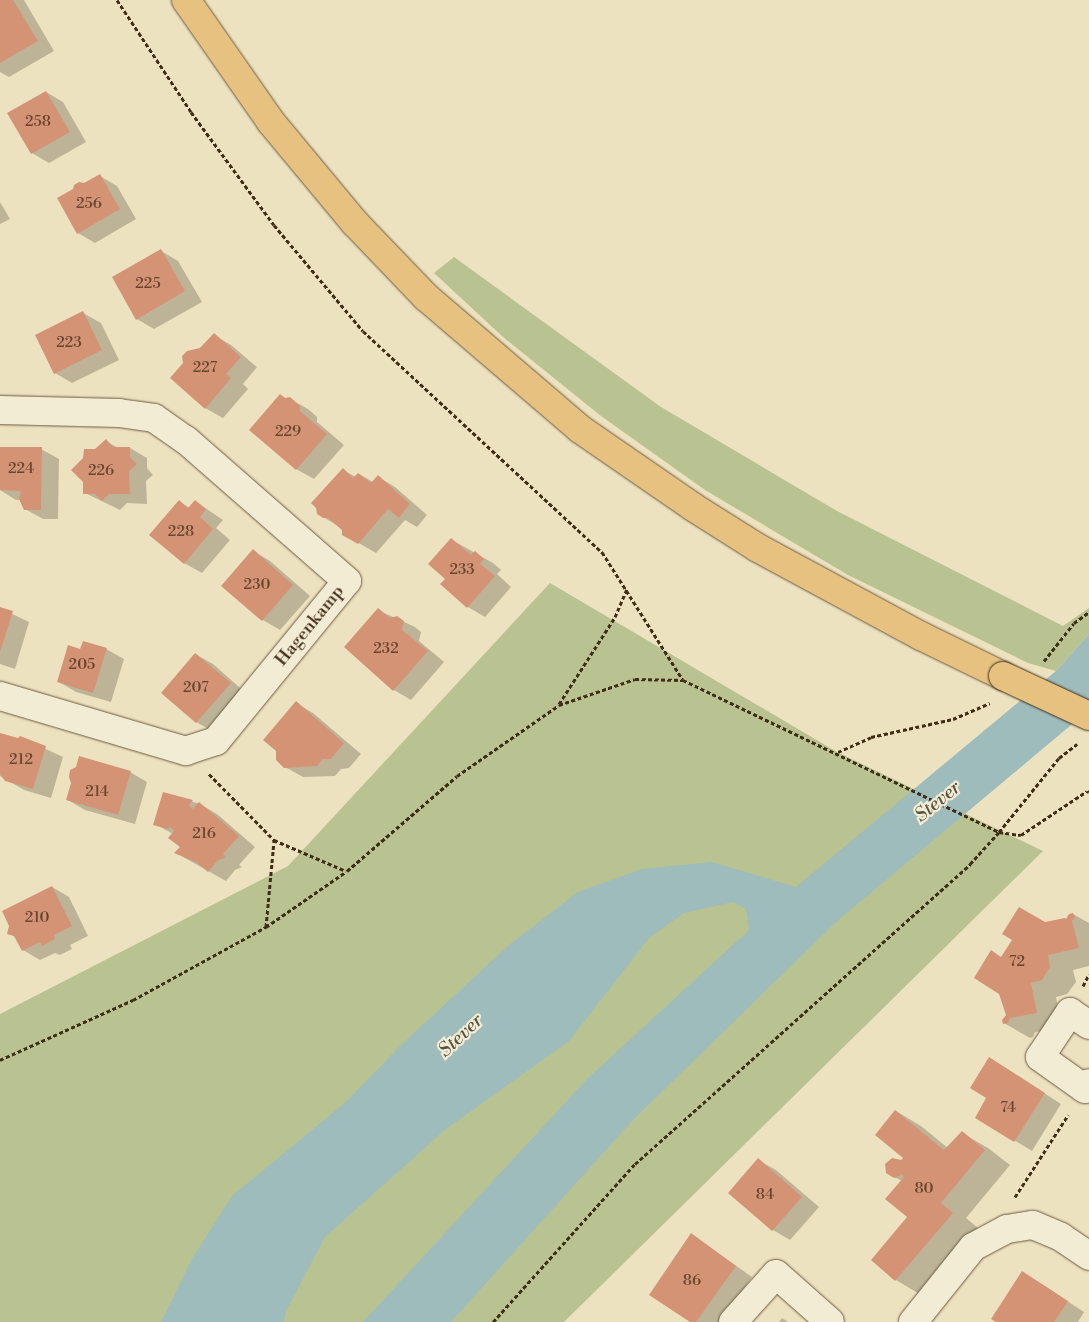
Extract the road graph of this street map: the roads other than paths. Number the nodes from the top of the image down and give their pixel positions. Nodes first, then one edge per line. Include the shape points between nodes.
1 (186, 0) edge
2 (0, 410) edge
3 (0, 696) edge
4 (1085, 728) edge
5 (1089, 1025) edge
6 (1087, 1086) edge
7 (1089, 1256) edge
8 (733, 1322) edge
9 (830, 1322) edge
10 (914, 1322) edge

1 - 4 main road, bridge via 271,122 355,223 426,297 580,429 758,548 913,632 1003,676
2 - 3 street, Hagenkamp via 120,413 154,418 186,440 347,581 216,741 186,751
5 - 6 street via 1070,1012 1040,1057
7 - 10 street via 1061,1237 1033,1225 1007,1229 973,1247
8 - 9 street via 776,1274

